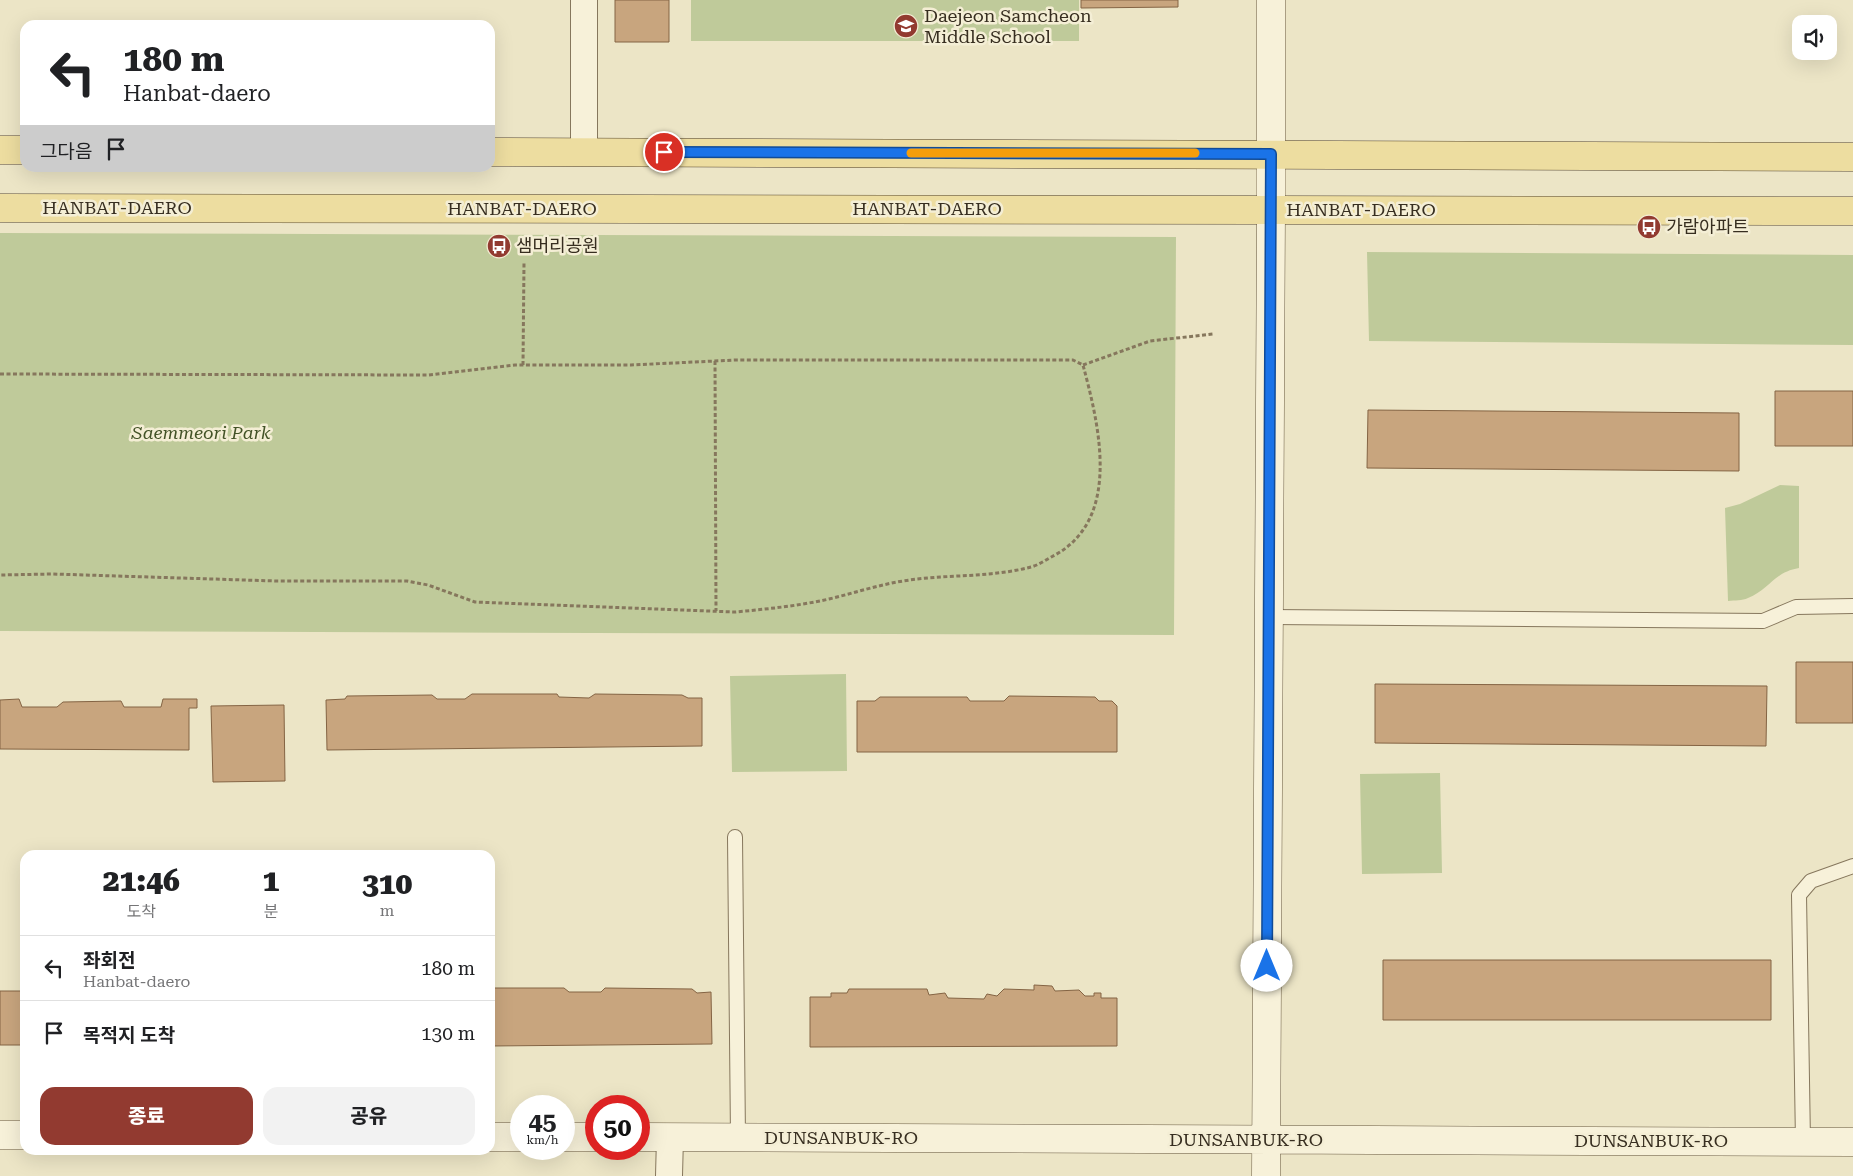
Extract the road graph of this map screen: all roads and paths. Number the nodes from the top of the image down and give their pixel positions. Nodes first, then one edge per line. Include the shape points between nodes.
1 (584, 0) edge
2 (1271, 0) edge
3 (0, 150) edge
4 (20, 150) edge
5 (495, 152) edge
6 (584, 152) junction
7 (1271, 154) junction
8 (1853, 157) edge
9 (0, 208) edge
10 (1271, 210) junction
11 (1853, 211) edge
12 (524, 263) dead end
13 (1213, 334) dead end
14 (715, 361) junction
15 (523, 365) junction
16 (1083, 365) junction
17 (0, 374) edge
18 (0, 575) edge
19 (1853, 606) edge
20 (716, 611) junction
21 (1269, 617) junction
22 (735, 837) dead end
23 (1853, 866) edge
24 (0, 1135) edge
25 (20, 1135) edge
26 (495, 1137) edge
27 (510, 1137) edge
28 (650, 1137) edge
29 (670, 1137) junction
30 (738, 1138) junction
31 (1266, 1140) junction
32 (1803, 1142) junction
33 (1853, 1142) edge
34 (669, 1176) edge
35 (1266, 1176) edge

1 - 6 street
2 - 7 main road
3 - 4 main road
5 - 6 main road
6 - 7 main road
7 - 8 main road
7 - 10 main road
9 - 10 main road, HANBAT-DAERO
10 - 11 main road, HANBAT-DAERO
10 - 21 main road
12 - 15 path
13 - 16 path via 1150,341
14 - 15 path
14 - 16 path via 1073,360
14 - 20 path
15 - 17 path via 428,375
16 - 20 path via 1100,442 1099,492 1088,523 1068,548 1034,567 902,581 773,609
18 - 20 path via 407,581 475,602
19 - 21 lane via 1796,607 1763,621
21 - 31 main road
22 - 30 lane
23 - 32 lane via 1811,881 1800,894
24 - 25 main road
26 - 27 main road
28 - 29 main road, DUNSANBUK-RO
29 - 30 main road, DUNSANBUK-RO
29 - 34 street
30 - 31 main road, DUNSANBUK-RO
31 - 32 main road, DUNSANBUK-RO
31 - 35 main road
32 - 33 main road, DUNSANBUK-RO

